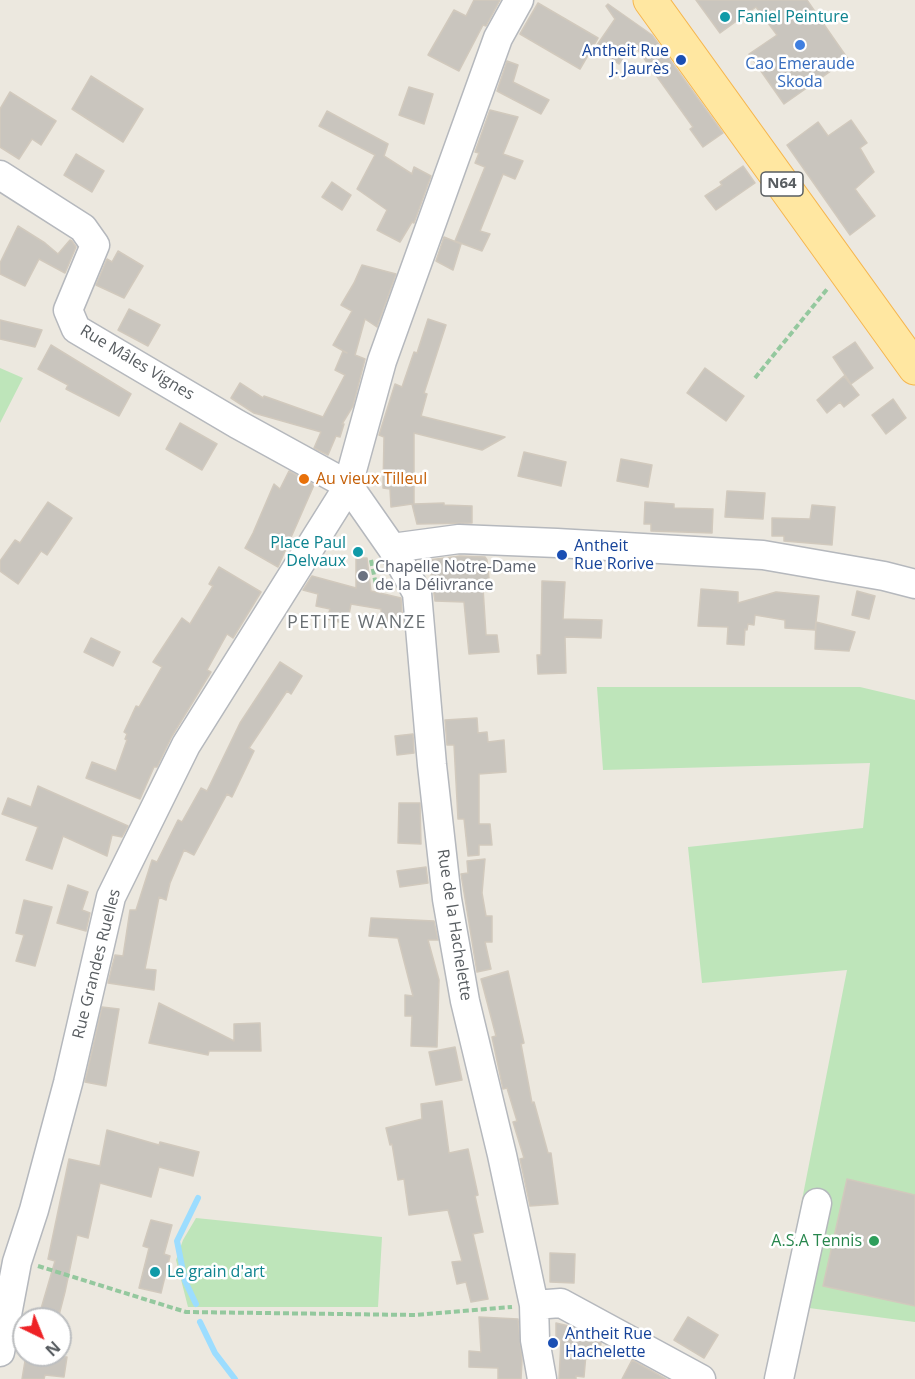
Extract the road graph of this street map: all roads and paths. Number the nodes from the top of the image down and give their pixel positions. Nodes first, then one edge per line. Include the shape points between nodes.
1 (519, 0) edge
2 (650, 0) edge
3 (0, 175) edge
4 (844, 269) junction
5 (915, 368) edge
6 (755, 378) dead end
7 (348, 485) junction
8 (382, 552) junction
9 (915, 584) edge
10 (376, 585) dead end
11 (817, 1203) dead end
12 (17, 1263) junction
13 (534, 1305) junction
14 (4, 1317) edge
15 (0, 1352) edge
16 (542, 1379) edge
17 (701, 1379) edge
18 (779, 1379) edge

1 - 7 street, Rue Grandes Ruelles via 498,38 390,339
2 - 4 main road, N64
3 - 7 street, Rue Mâles Vignes via 83,228 95,245 68,310 76,329
4 - 5 main road, N64
4 - 6 path
7 - 8 street, Rue de la Hachelette
7 - 12 street, Rue Grandes Ruelles via 186,745 111,897 68,1083
8 - 9 street via 459,539 763,555
8 - 10 path via 370,562
8 - 13 street, Rue de la Hachelette via 417,594 447,899 465,1001
11 - 18 street
12 - 13 path via 186,1312 416,1315
12 - 14 street, Rue Grandes Ruelles
13 - 16 street, Rue de la Hachelette
13 - 17 street via 561,1303
14 - 15 street, Rue Grandes Ruelles

